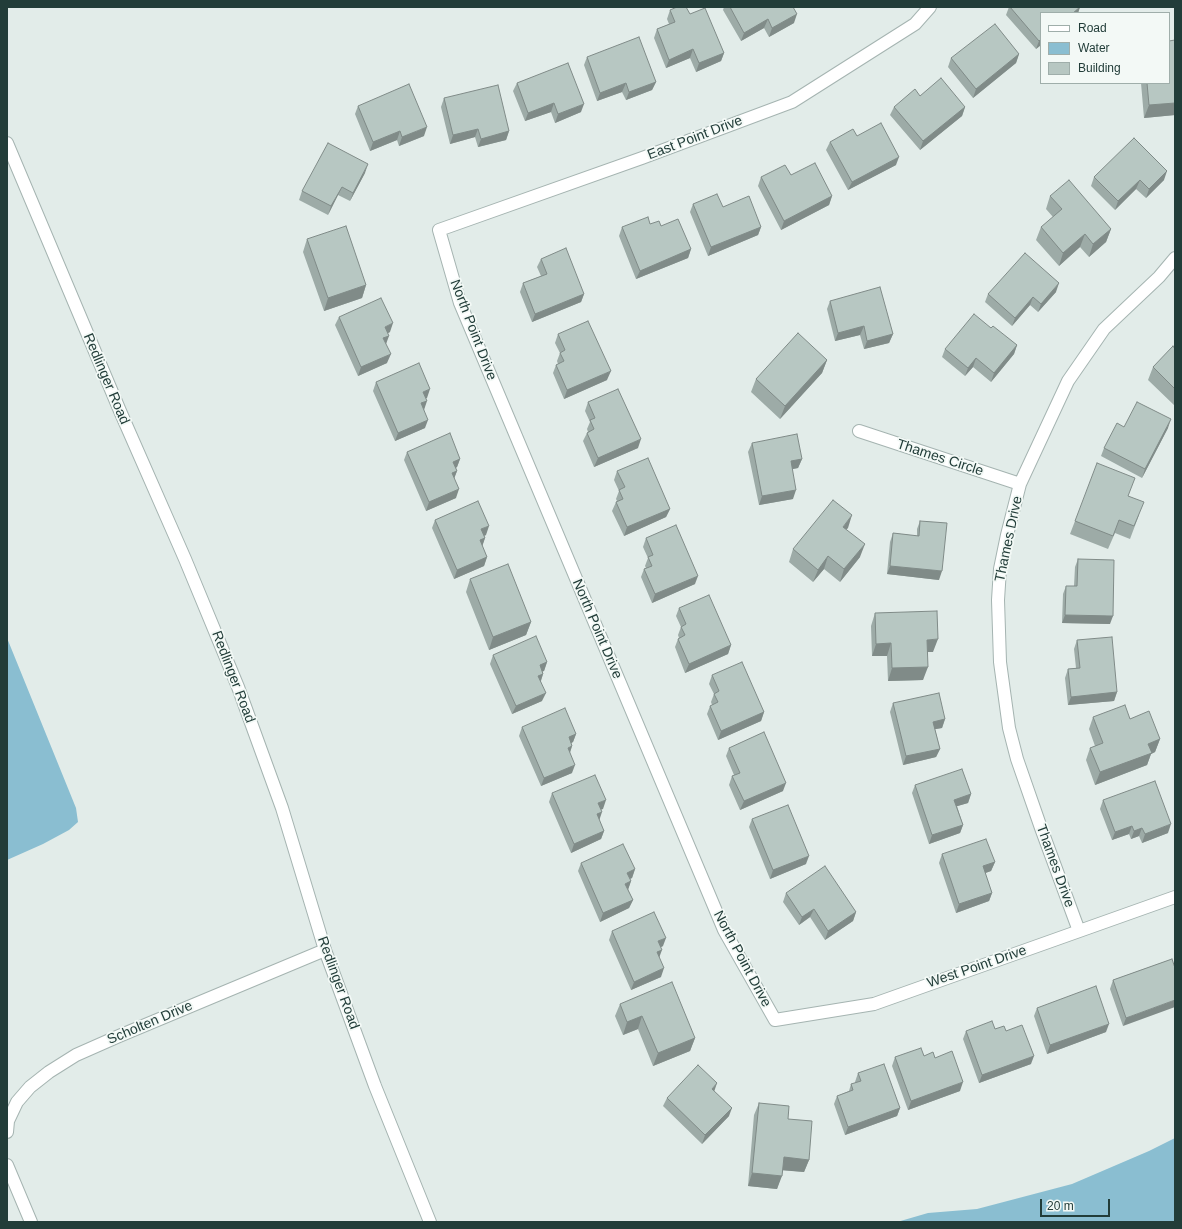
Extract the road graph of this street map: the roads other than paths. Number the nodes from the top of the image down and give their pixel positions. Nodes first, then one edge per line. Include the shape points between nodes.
1 (930, 7) edge
2 (7, 143) edge
3 (439, 230) joint
4 (1175, 258) edge
5 (859, 431) dead end
6 (1020, 484) junction
7 (1175, 897) edge
8 (1079, 931) junction
9 (325, 950) junction
10 (775, 1020) joint
11 (7, 1132) edge
12 (7, 1165) edge
13 (31, 1222) edge
14 (430, 1222) edge

1 - 3 street, East Point Drive via 915,24 792,102
2 - 9 street, Redlinger Road via 238,687 282,808
3 - 10 street, North Point Drive via 460,303 718,916
4 - 6 street, Thames Drive via 1159,277 1104,329 1072,375
5 - 6 street, Thames Circle
6 - 8 street, Thames Drive via 1000,569 998,600 1000,654 1008,728
7 - 8 street, West Point Drive
8 - 10 street, West Point Drive via 874,1004
9 - 11 street, Scholten Drive via 76,1055 49,1072 21,1097 8,1121
9 - 14 street, Redlinger Road via 375,1086
12 - 13 street

